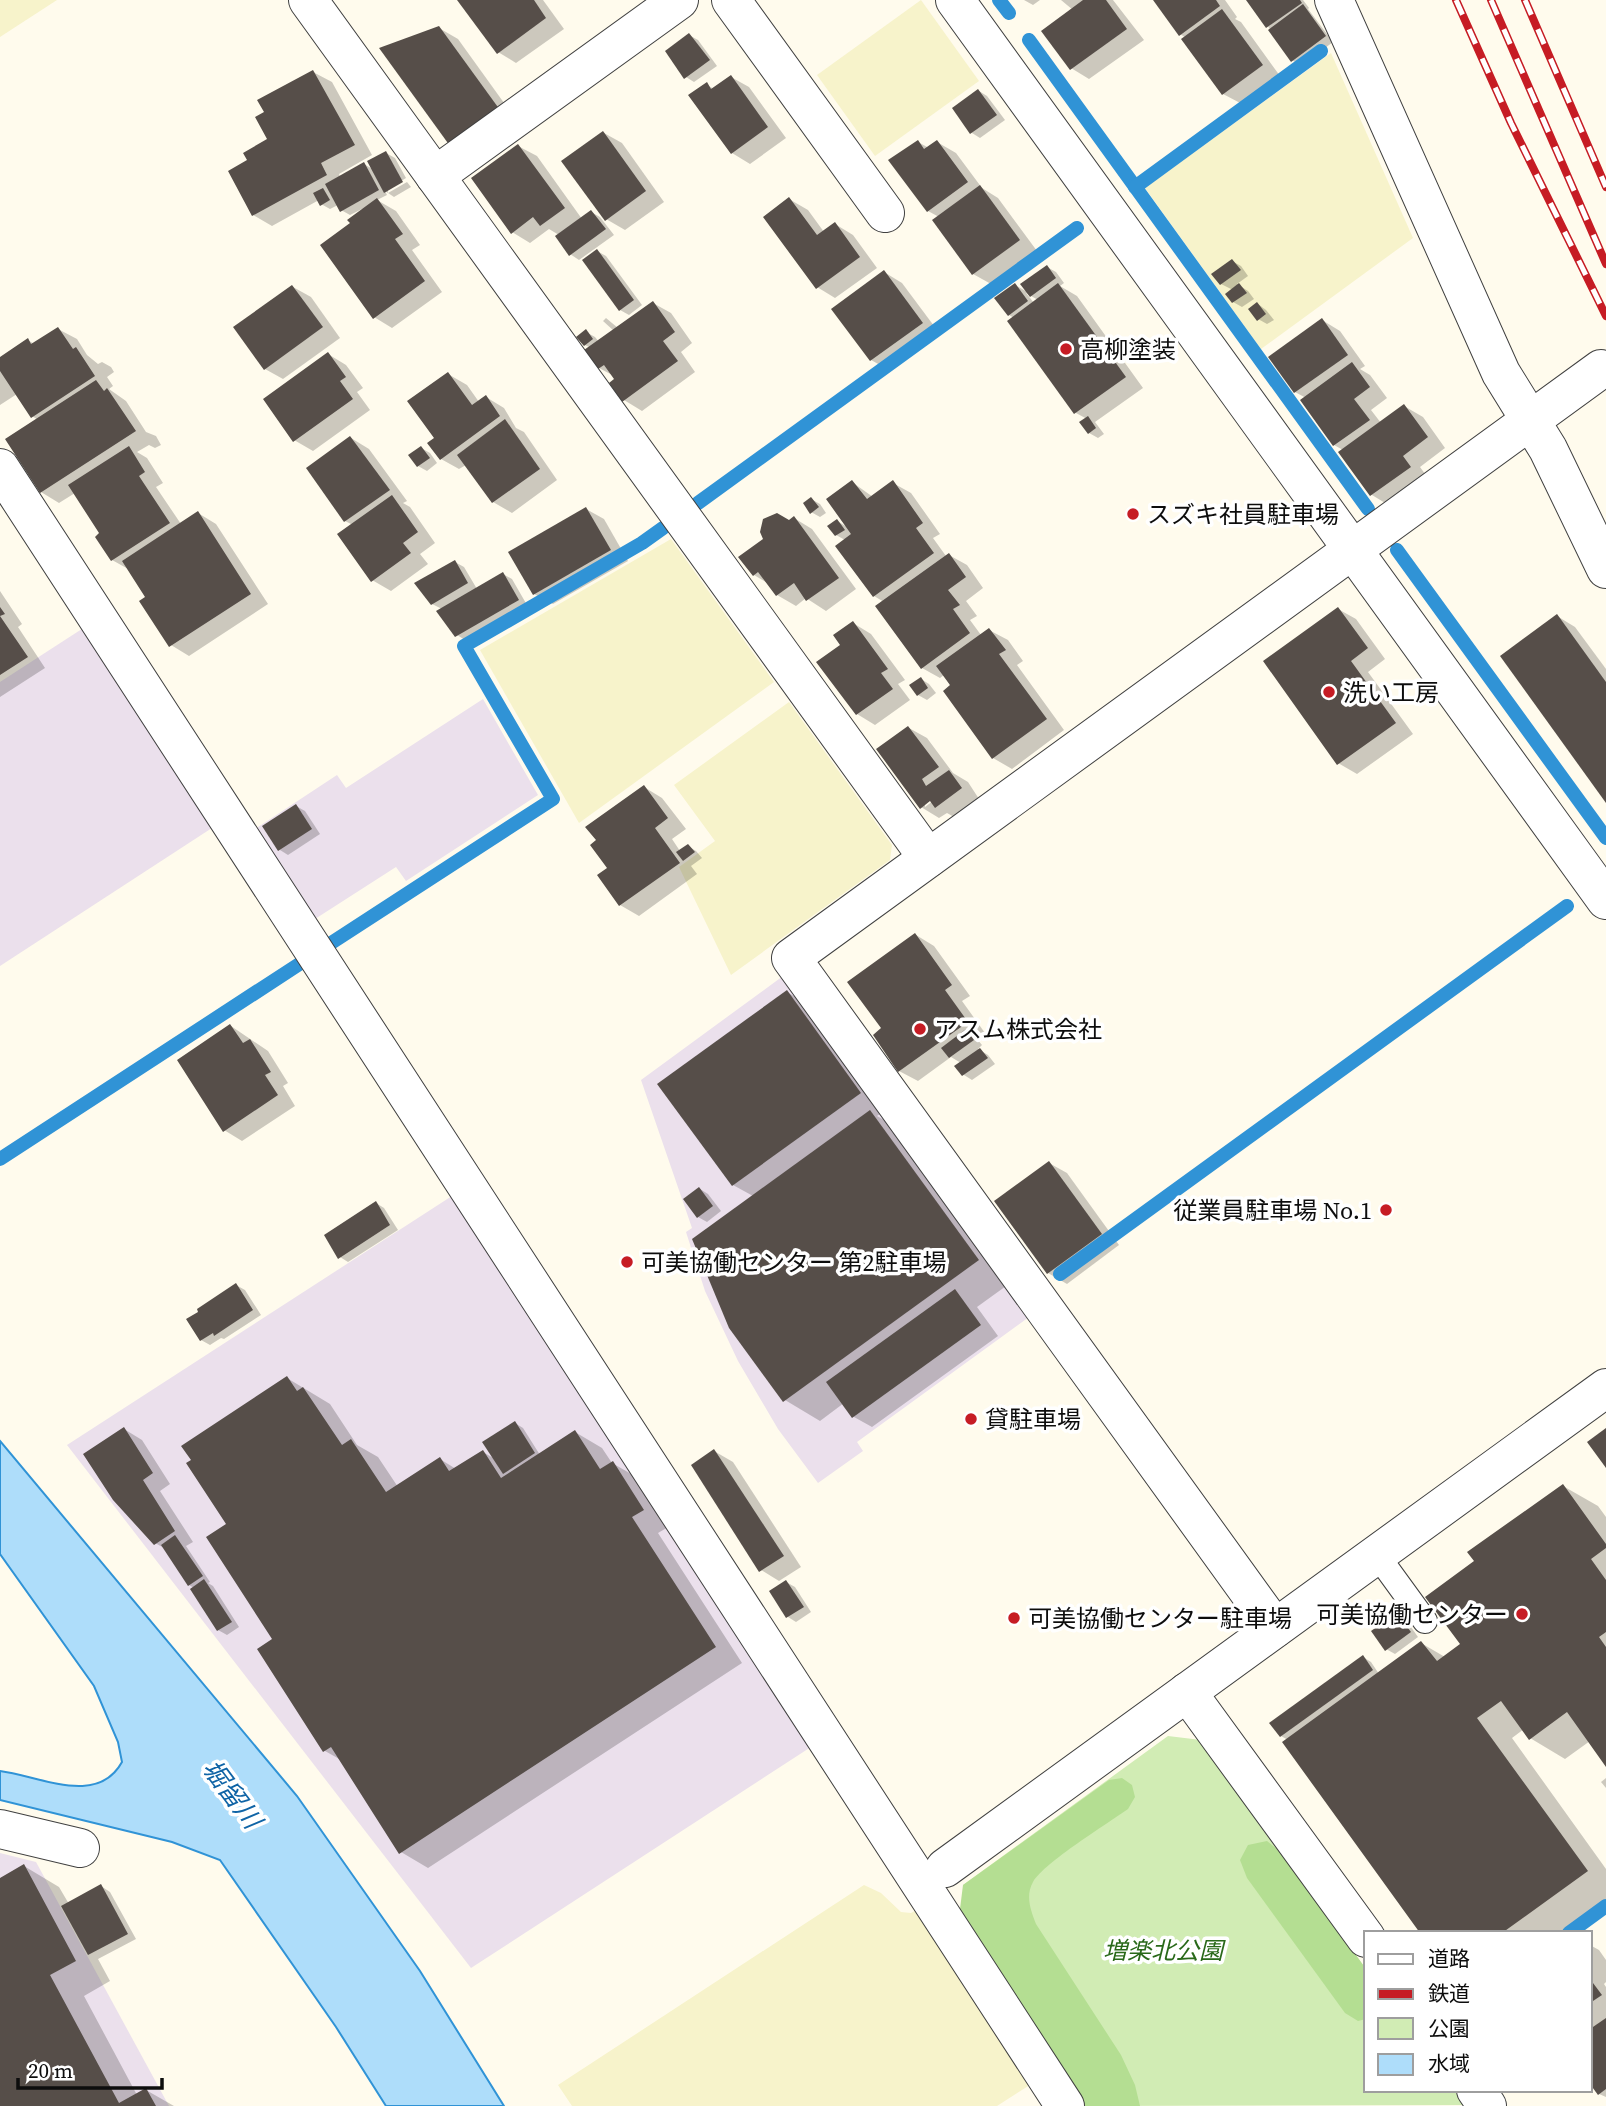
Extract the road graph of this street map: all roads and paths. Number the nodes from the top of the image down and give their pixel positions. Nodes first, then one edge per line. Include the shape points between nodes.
1 (308, 0) edge
2 (679, 0) edge
3 (731, 0) edge
4 (956, 0) edge
5 (1334, 0) edge
6 (435, 176) junction
7 (885, 213) dead end
8 (1601, 369) dead end
9 (1531, 422) junction
10 (0, 468) edge
11 (1354, 551) junction
12 (1606, 569) edge
13 (928, 858) junction
14 (1606, 900) edge
15 (1606, 1388) edge
16 (1377, 1555) junction
17 (1425, 1621) dead end
18 (1275, 1628) junction
19 (1188, 1692) junction
20 (0, 1829) edge
21 (79, 1847) dead end
22 (945, 1868) dead end
23 (1364, 1935) edge
24 (1065, 2106) edge

1 - 6 street
2 - 6 street
3 - 7 street
4 - 11 street
5 - 9 street via 1501,373
6 - 13 street
8 - 9 street
9 - 11 street
9 - 12 street
10 - 24 street
11 - 13 street
11 - 14 street
13 - 18 street via 791,958
15 - 16 street
16 - 17 lane
16 - 18 street
18 - 19 street
19 - 22 street
19 - 23 street
20 - 21 street

